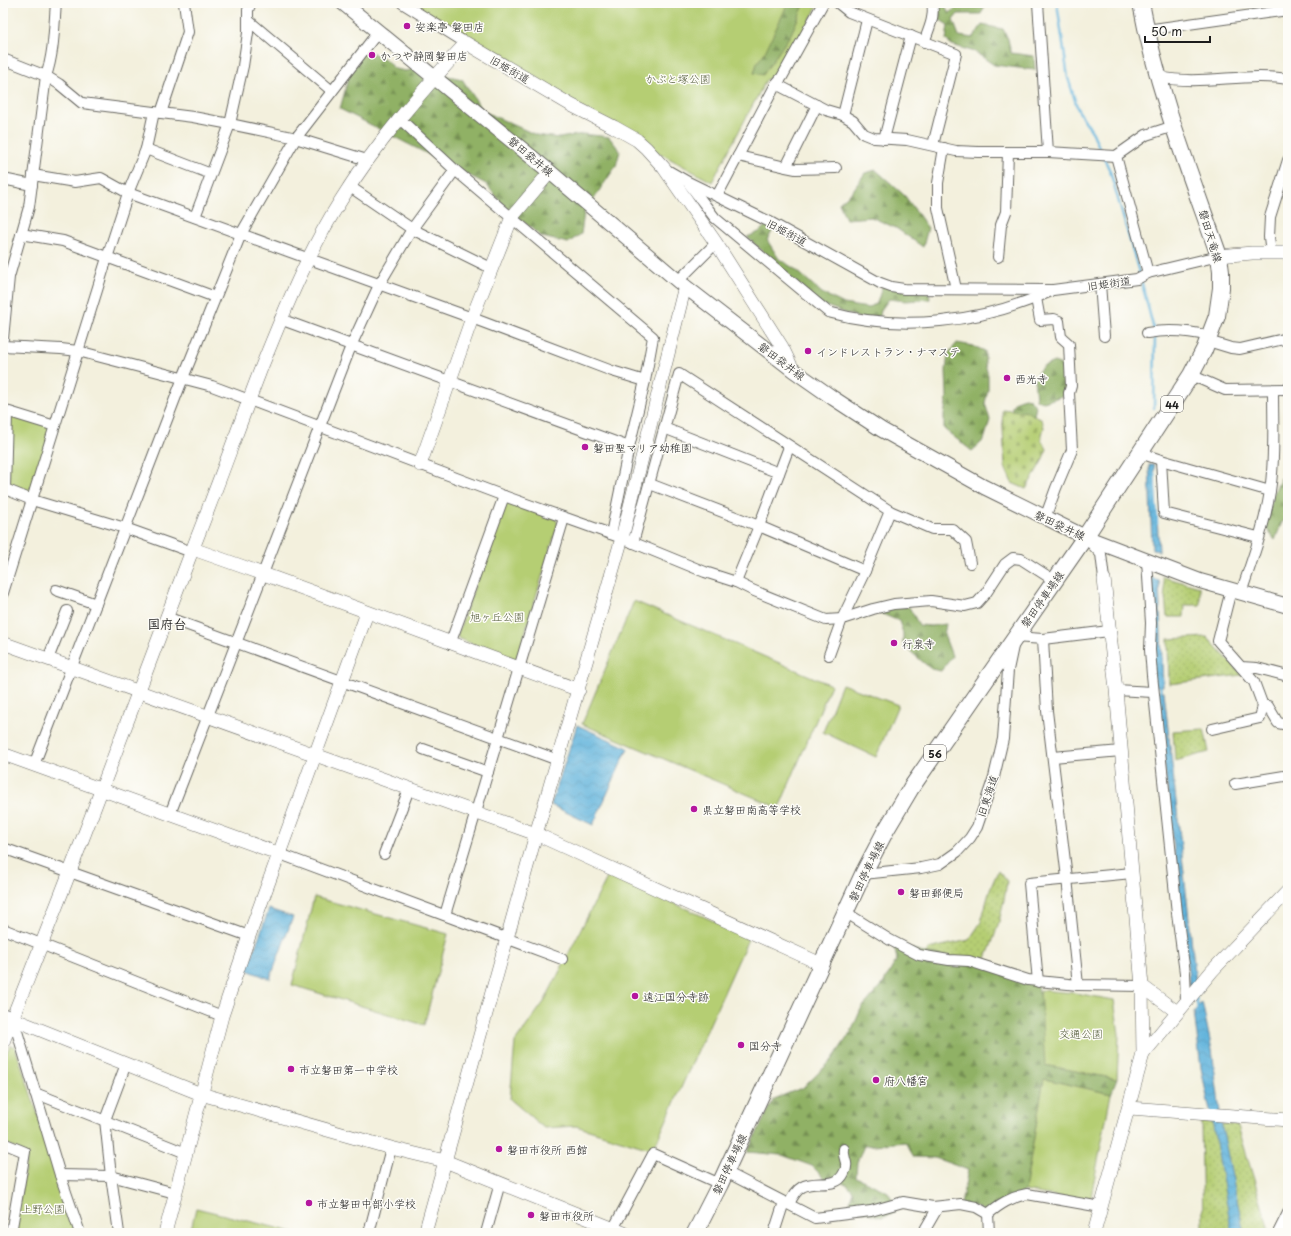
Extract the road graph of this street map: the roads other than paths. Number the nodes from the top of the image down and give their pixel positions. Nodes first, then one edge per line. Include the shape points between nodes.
1 (56, 3) edge
2 (184, 3) edge
3 (251, 3) edge
4 (343, 3) edge
5 (402, 3) edge
6 (823, 3) edge
7 (838, 3) edge
8 (932, 3) edge
9 (1038, 3) edge
10 (1141, 3) edge
11 (1288, 10) edge
12 (248, 20) junction
13 (867, 20) junction
14 (1146, 30) junction
15 (378, 32) junction
16 (911, 36) junction
17 (924, 42) junction
18 (466, 43) junction
19 (3, 59) edge
20 (46, 76) junction
21 (435, 77) junction
22 (1158, 77) junction
23 (1288, 79) edge
24 (776, 84) junction
25 (332, 92) junction
26 (817, 105) junction
27 (158, 112) junction
28 (843, 115) junction
29 (400, 119) junction
30 (230, 124) junction
31 (1174, 126) junction
32 (296, 138) junction
33 (884, 139) junction
34 (933, 146) junction
35 (944, 148) junction
36 (146, 149) junction
37 (1008, 152) junction
38 (1048, 152) junction
39 (738, 156) junction
40 (1116, 156) junction
41 (367, 160) junction
42 (1288, 160) edge
43 (786, 167) junction
44 (664, 168) junction
45 (836, 168) dead end
46 (455, 170) junction
47 (550, 172) junction
48 (210, 174) junction
49 (3, 179) edge
50 (33, 180) junction
51 (688, 182) junction
52 (349, 186) junction
53 (128, 193) junction
54 (717, 196) junction
55 (194, 217) junction
56 (512, 217) junction
57 (412, 229) junction
58 (21, 234) junction
59 (241, 234) junction
60 (716, 243) junction
61 (1271, 253) junction
62 (1288, 253) edge
63 (1219, 256) junction
64 (998, 257) dead end
65 (107, 258) junction
66 (307, 259) junction
67 (491, 268) junction
68 (1148, 273) junction
69 (6, 276) edge
70 (681, 284) junction
71 (1100, 284) junction
72 (379, 285) junction
73 (956, 290) junction
74 (1052, 290) junction
75 (215, 297) junction
76 (1036, 298) junction
77 (472, 318) junction
78 (280, 319) junction
79 (1147, 333) dead end
80 (1104, 336) dead end
81 (1209, 338) junction
82 (1288, 338) edge
83 (3, 339) edge
84 (3, 346) edge
85 (352, 346) junction
86 (78, 351) junction
87 (793, 370) junction
88 (1191, 375) junction
89 (183, 378) junction
90 (645, 382) junction
91 (450, 383) junction
92 (1288, 389) edge
93 (1273, 390) junction
94 (248, 401) junction
95 (5, 411) edge
96 (55, 426) junction
97 (319, 427) junction
98 (664, 428) junction
99 (789, 447) junction
100 (629, 448) junction
101 (1140, 453) junction
102 (1161, 460) junction
103 (420, 465) junction
104 (779, 473) junction
105 (650, 484) junction
106 (1270, 491) junction
107 (504, 496) junction
108 (32, 500) junction
109 (890, 511) junction
110 (564, 518) junction
111 (1045, 518) junction
112 (759, 526) junction
113 (125, 528) junction
114 (1085, 537) junction
115 (1258, 538) junction
116 (622, 539) junction
117 (192, 551) junction
118 (1147, 561) junction
119 (970, 563) dead end
120 (865, 570) junction
121 (263, 574) junction
122 (1104, 579) joint
123 (1055, 581) junction
124 (736, 582) junction
125 (4, 589) edge
126 (56, 590) dead end
127 (1236, 592) junction
128 (96, 604) junction
129 (1288, 606) edge
130 (67, 611) dead end
131 (367, 613) junction
132 (166, 617) junction
133 (842, 619) junction
134 (1109, 631) junction
135 (1015, 637) junction
136 (1043, 639) junction
137 (3, 643) edge
138 (236, 644) junction
139 (450, 644) junction
140 (829, 655) dead end
141 (48, 659) junction
142 (72, 667) junction
143 (1241, 667) junction
144 (519, 668) junction
145 (1288, 676) edge
146 (342, 681) junction
147 (579, 690) junction
148 (1116, 690) junction
149 (138, 692) junction
150 (1153, 692) junction
151 (1263, 706) junction
152 (208, 717) junction
153 (1288, 725) edge
154 (1212, 729) dead end
155 (498, 738) junction
156 (423, 750) dead end
157 (1121, 751) junction
158 (3, 754) edge
159 (315, 755) junction
160 (1053, 757) junction
161 (558, 760) junction
162 (34, 765) junction
163 (488, 772) junction
164 (1288, 776) edge
165 (1236, 784) dead end
166 (409, 789) junction
167 (102, 790) junction
168 (476, 813) junction
169 (170, 814) junction
170 (536, 834) junction
171 (3, 848) edge
172 (280, 854) junction
173 (384, 854) dead end
174 (69, 872) junction
175 (1132, 873) junction
176 (863, 874) junction
177 (1067, 878) junction
178 (1288, 891) edge
179 (846, 912) junction
180 (445, 915) junction
181 (3, 929) edge
182 (250, 936) junction
183 (507, 938) junction
184 (41, 944) junction
185 (562, 959) dead end
186 (821, 964) junction
187 (1038, 982) junction
188 (1078, 986) junction
189 (1142, 986) junction
190 (1188, 1000) junction
191 (1177, 1012) junction
192 (8, 1016) edge
193 (222, 1016) junction
194 (3, 1042) edge
195 (1144, 1054) junction
196 (126, 1064) junction
197 (35, 1092) junction
198 (201, 1094) junction
199 (1130, 1108) junction
200 (105, 1120) junction
201 (1288, 1120) edge
202 (3, 1143) edge
203 (391, 1148) junction
204 (844, 1149) dead end
205 (186, 1152) junction
206 (445, 1161) junction
207 (60, 1175) junction
208 (110, 1176) junction
209 (723, 1178) junction
210 (500, 1183) junction
211 (175, 1193) junction
212 (786, 1203) junction
213 (938, 1207) junction
214 (1101, 1207) junction
215 (1288, 1213) edge
216 (988, 1214) junction
217 (616, 1231) edge
218 (11, 1233) edge
219 (80, 1233) edge
220 (119, 1233) edge
221 (165, 1233) edge
222 (369, 1233) edge
223 (425, 1233) edge
224 (486, 1233) edge
225 (695, 1233) edge
226 (774, 1233) edge
227 (923, 1233) edge
228 (989, 1233) edge
229 (1094, 1233) edge
230 (1278, 1233) edge

1 - 20 street via 54,37
2 - 27 street via 188,32
3 - 12 street
4 - 15 main road, 磐田袋井線
5 - 18 street, 旧姫街道
6 - 24 street
7 - 13 street via 849,12
8 - 17 street via 932,16
9 - 38 street
10 - 14 main road, 磐田天竜線 / 44
11 - 14 street
12 - 25 street
12 - 30 street via 243,66
13 - 16 street
13 - 28 street
14 - 22 main road, 磐田天竜線 / 44
15 - 21 main road, 磐田袋井線
15 - 25 street
16 - 17 street
16 - 33 street
17 - 34 street via 956,54
18 - 21 street
18 - 44 street, 旧姫街道 via 571,105 637,140
19 - 20 street
20 - 27 street via 82,103
20 - 50 street
21 - 29 street
21 - 47 main road, 磐田袋井線
22 - 23 street via 1182,81 1260,77
22 - 31 main road, 磐田天竜線 / 44
24 - 26 street
24 - 39 street
25 - 32 street
26 - 28 street
26 - 43 street
27 - 30 street
27 - 36 street
28 - 33 street via 853,121 864,134
29 - 41 street
29 - 46 street
30 - 32 street
30 - 48 street
31 - 40 street via 1146,135
31 - 63 main road, 磐田天竜線 / 44
32 - 41 street
32 - 59 street
33 - 34 street via 907,140
34 - 35 street
35 - 37 street via 956,151
35 - 73 street via 938,183 938,208
36 - 48 street
36 - 53 street
37 - 38 street
37 - 64 street via 1006,212 1001,225
38 - 40 street
39 - 43 street
39 - 54 street
40 - 68 street
41 - 52 street
42 - 61 street via 1270,217
43 - 45 street
44 - 51 street, 旧姫街道
44 - 60 street
46 - 56 street
46 - 57 street
47 - 56 street
47 - 70 main road, 磐田袋井線
48 - 55 street
49 - 50 street
50 - 53 street via 75,182 101,178
50 - 58 street
51 - 54 street, 旧姫街道
51 - 76 street via 715,218 828,312 868,320 951,320 984,314
52 - 57 street
52 - 66 street
53 - 55 street
53 - 65 street
54 - 73 street, 旧姫街道 via 770,222 880,283 904,289
55 - 59 street
56 - 67 street
56 - 90 street via 652,337
57 - 67 street
57 - 72 street
58 - 65 street via 63,241
58 - 69 street
59 - 66 street
59 - 75 street
60 - 70 street
60 - 87 street via 782,347
61 - 62 street
61 - 63 street
63 - 68 street, 旧姫街道
63 - 81 main road, 磐田天竜線 / 44 via 1220,302
65 - 75 street
65 - 86 street
66 - 72 street
66 - 78 street
67 - 77 street
68 - 71 street, 旧姫街道 via 1137,279
69 - 83 street
70 - 87 main road, 磐田袋井線
70 - 116 street
71 - 74 street, 旧姫街道
71 - 80 street
72 - 77 street
72 - 85 street
73 - 74 street, 旧姫街道
74 - 76 street
75 - 89 street
76 - 111 street via 1040,320 1054,319 1059,322 1061,337 1069,344 1072,450
77 - 90 street
77 - 91 street
78 - 85 street
78 - 94 street
79 - 81 street via 1160,330 1194,332
81 - 82 street via 1240,349
81 - 88 main road, 磐田天竜線 / 44
84 - 86 street
85 - 91 street
85 - 97 street
86 - 89 street
86 - 96 street
87 - 111 main road, 磐田袋井線 via 882,430
88 - 93 street via 1225,390
88 - 101 main road, 磐田天竜線 / 44
89 - 94 street via 212,386
89 - 113 street
90 - 100 street
91 - 100 street
91 - 103 street
92 - 93 street
93 - 106 street
94 - 97 street
94 - 117 street
95 - 96 street
95 - 108 street via 5,489
96 - 108 street
97 - 103 street
97 - 121 street
98 - 99 street via 678,374
98 - 104 street
98 - 105 street
99 - 104 street
99 - 109 street
100 - 116 street
101 - 102 street
101 - 114 main road, 磐田天竜線 / 44
102 - 106 street
102 - 115 street via 1164,513
103 - 107 street
104 - 112 street
105 - 112 street
105 - 116 street
106 - 115 street
107 - 110 street
107 - 139 street
108 - 113 street
108 - 125 street
109 - 119 street via 932,530 952,529 966,542
109 - 120 street
110 - 116 street
110 - 144 street
111 - 114 main road, 磐田袋井線
112 - 120 street
112 - 124 street
113 - 117 street
113 - 128 street
114 - 118 main road, 磐田袋井線
114 - 122 street via 1101,554
114 - 123 main road, 磐田停車場線 / 56
115 - 127 street
116 - 124 street
116 - 147 street
117 - 121 street
117 - 132 street
118 - 127 main road, 磐田袋井線
118 - 150 street
120 - 133 street
121 - 131 street
121 - 138 street
122 - 134 street
123 - 133 street via 1021,559 1013,558 1005,564 977,603 965,606 931,602 894,604
123 - 135 main road, 磐田停車場線 / 56
124 - 133 street via 826,620
126 - 128 street
127 - 129 main road, 磐田袋井線
127 - 143 street via 1218,641
128 - 142 street
130 - 141 street
131 - 139 street
131 - 146 street
132 - 138 street
132 - 149 street
133 - 140 street
134 - 136 street
134 - 148 street
135 - 136 street
135 - 176 main road, 磐田停車場線 / 56 via 911,788
135 - 176 street, 旧東海道 via 1008,670 1003,739 994,778 977,827 970,838 957,852 940,864
136 - 160 street via 1047,711
137 - 141 street
138 - 146 street
138 - 152 street
139 - 144 street
141 - 142 street
142 - 149 street
142 - 162 street
143 - 145 street via 1257,668
143 - 151 street via 1254,682
144 - 147 street
144 - 155 street
146 - 155 street
146 - 159 street
147 - 161 street
148 - 150 street
148 - 157 street
149 - 152 street
149 - 167 street
150 - 190 street
151 - 153 street via 1268,706 1278,723
151 - 154 street via 1260,718
152 - 159 street
152 - 169 street
155 - 161 street
155 - 163 street
156 - 163 street
157 - 160 street
157 - 175 street
158 - 162 street
159 - 166 street
159 - 172 street
160 - 177 street
161 - 170 street
162 - 167 street
163 - 168 street
164 - 165 street
166 - 168 street
166 - 173 street
167 - 169 street
167 - 174 street
168 - 170 street
168 - 180 street
169 - 172 street
170 - 183 street
170 - 186 street
171 - 174 street
172 - 180 street
172 - 182 street
174 - 182 street
174 - 184 street
175 - 177 street
175 - 189 street
176 - 179 main road, 磐田停車場線 / 56
177 - 187 street via 1029,883
177 - 188 street
178 - 190 street
179 - 186 main road, 磐田停車場線 / 56
179 - 187 street via 919,955 969,961
180 - 183 street
181 - 184 street
182 - 193 street
183 - 185 street
183 - 206 street
184 - 192 street
184 - 193 street
186 - 209 main road, 磐田停車場線 / 56
187 - 188 street
188 - 189 street
189 - 191 street
189 - 195 street
190 - 191 street
191 - 195 street
192 - 194 street
192 - 196 street
192 - 197 street
193 - 198 street
195 - 199 street
196 - 198 street
196 - 200 street
197 - 200 street
197 - 207 street
198 - 203 street
198 - 205 street
199 - 201 street
199 - 214 street
200 - 205 street
200 - 208 street
202 - 218 street via 25,1152
203 - 206 street
203 - 222 street
204 - 212 street via 847,1166 842,1177 830,1184 808,1184
205 - 211 street
206 - 210 street
206 - 223 street
207 - 208 street
207 - 219 street
208 - 211 street
208 - 220 street
209 - 212 street
209 - 217 street via 653,1154
209 - 225 main road, 磐田停車場線 / 56
210 - 217 street
210 - 224 street
211 - 221 street
212 - 213 street via 815,1218 871,1211 903,1202
212 - 226 street
213 - 216 street via 962,1204 976,1207
213 - 227 street
214 - 216 street via 1027,1194 1003,1202
214 - 229 street
215 - 230 street
216 - 228 street

